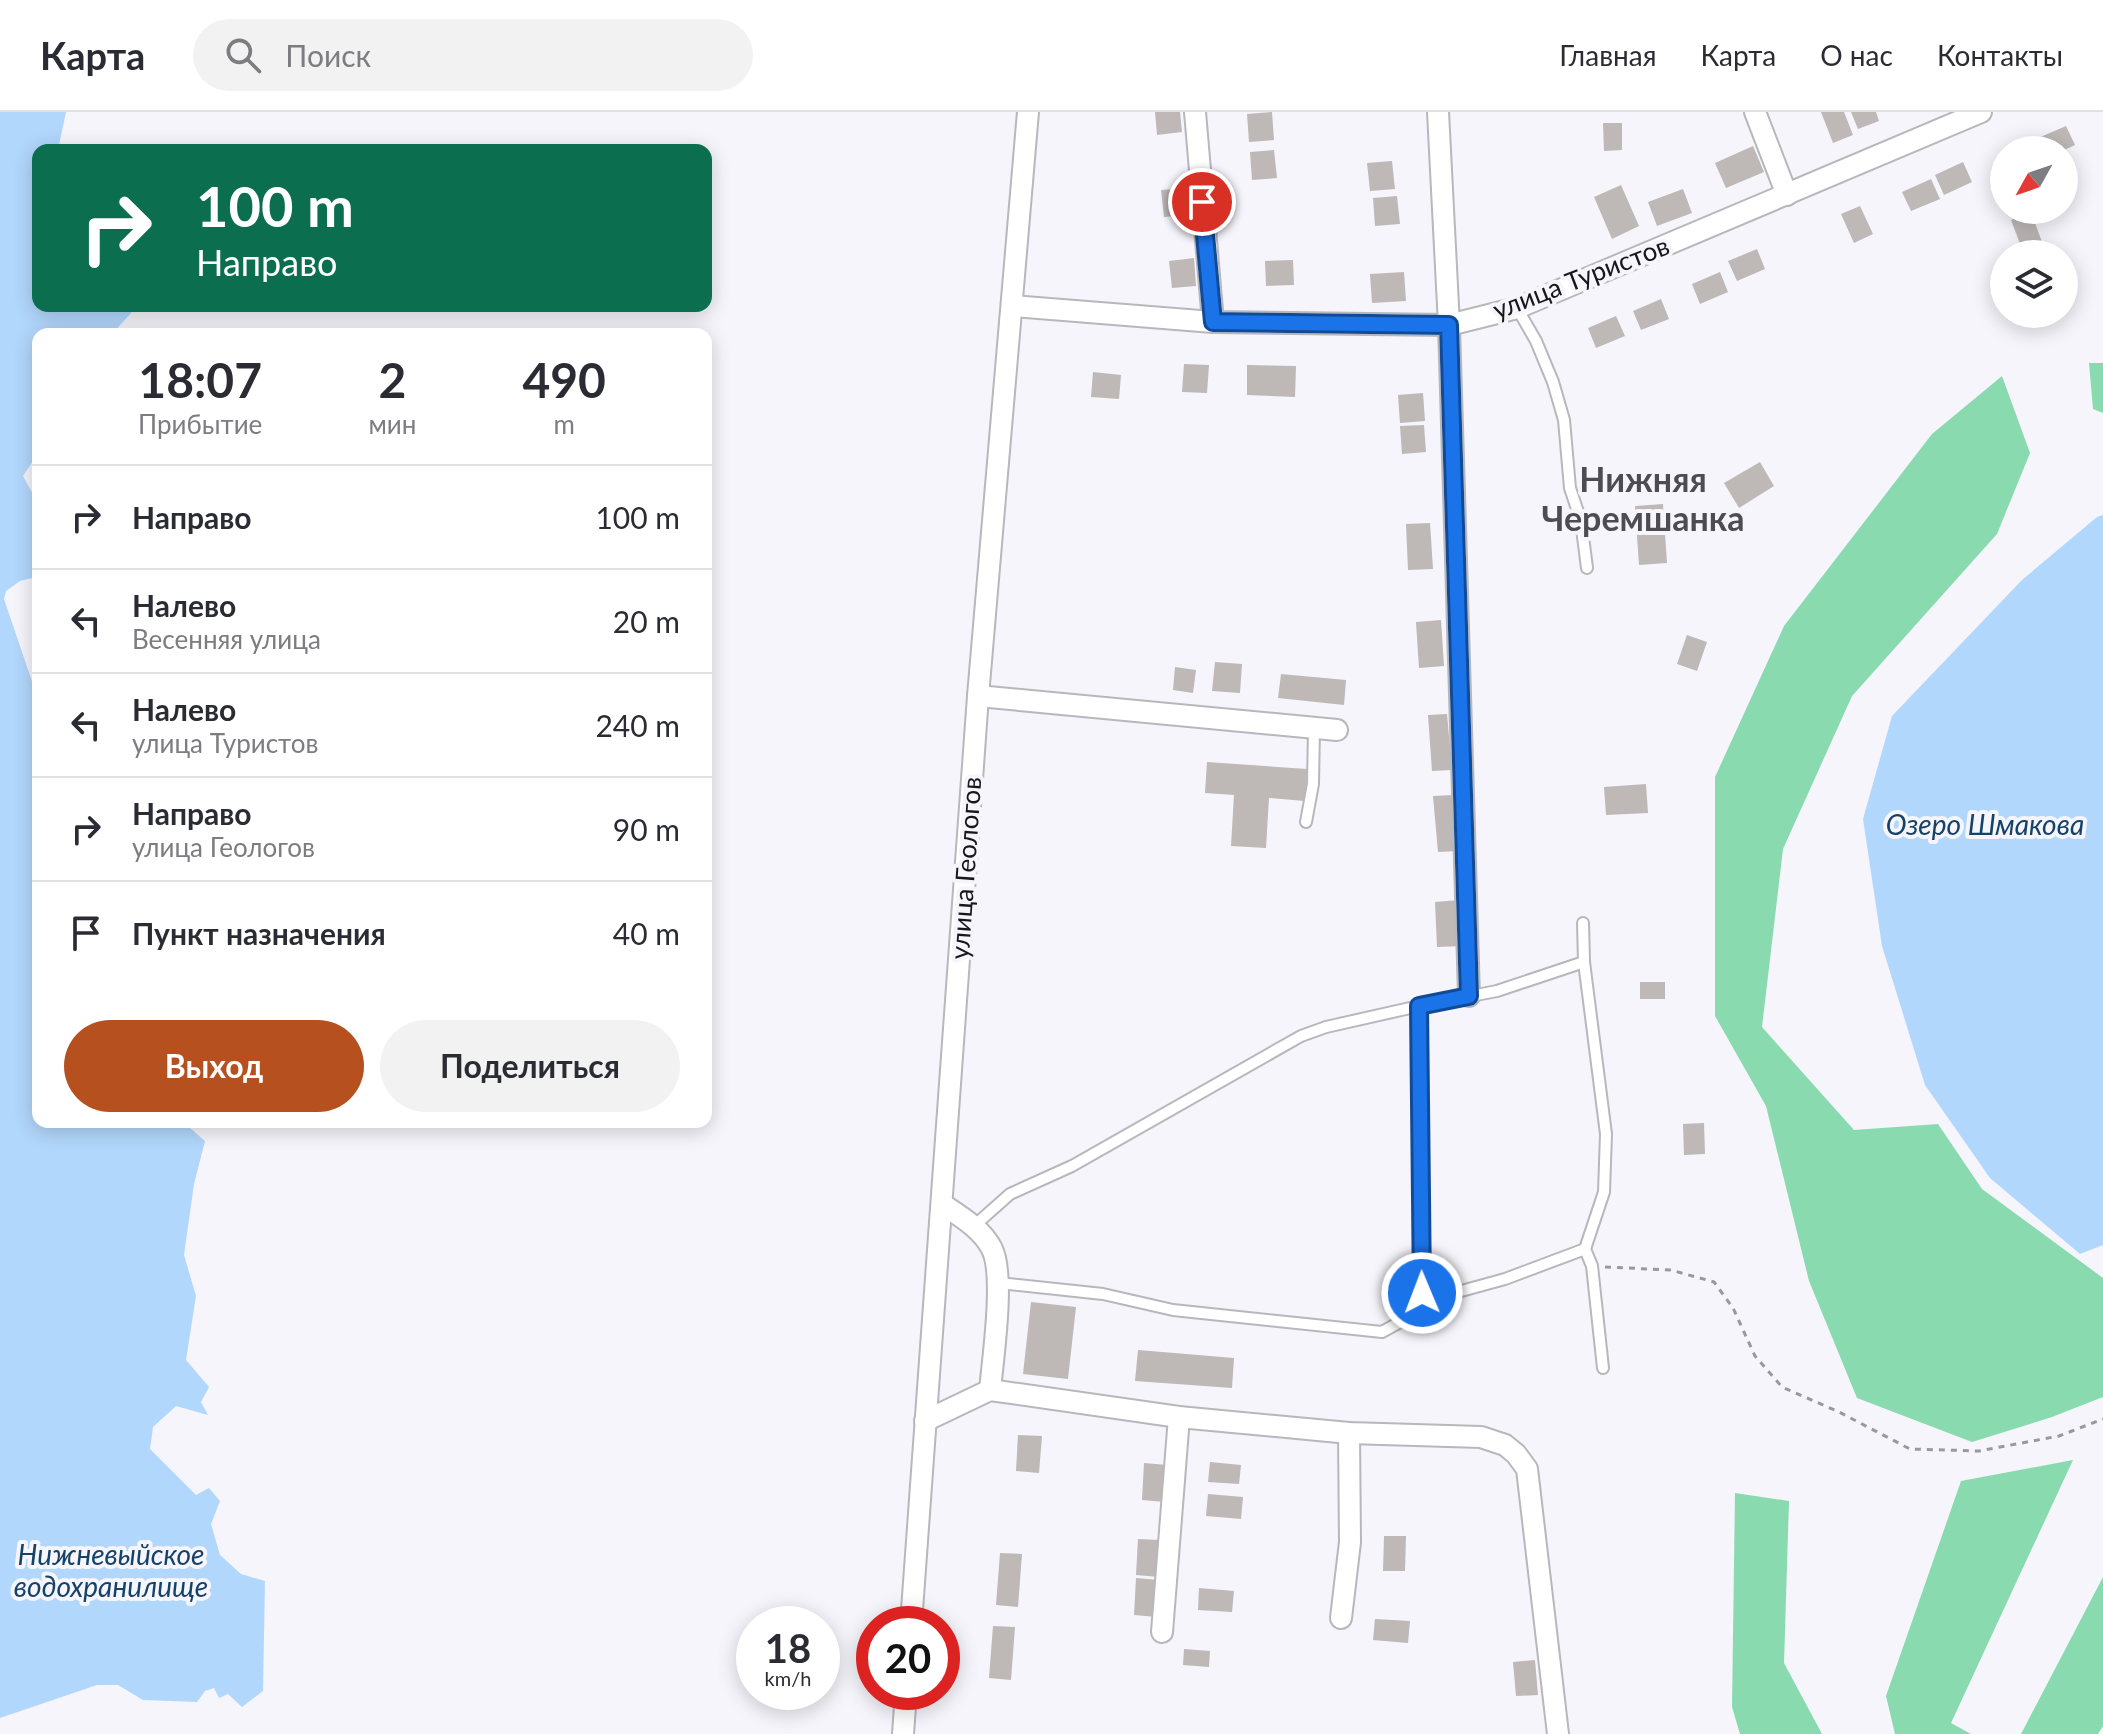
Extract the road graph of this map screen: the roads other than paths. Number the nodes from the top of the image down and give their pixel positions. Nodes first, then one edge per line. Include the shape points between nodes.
1 (1028, 112) edge
2 (1195, 112) edge
3 (1438, 112) edge
4 (1755, 112) edge
5 (1981, 112) edge
6 (1787, 195) junction
7 (1012, 306) junction
8 (1517, 308) junction
9 (1213, 322) junction
10 (1449, 325) junction
11 (1587, 568) dead end
12 (978, 696) junction
13 (1314, 728) junction
14 (1337, 730) dead end
15 (1306, 822) dead end
16 (1583, 923) dead end
17 (1584, 962) junction
18 (1469, 996) junction
19 (1419, 1006) junction
20 (942, 1204) junction
21 (974, 1226) junction
22 (1585, 1249) junction
23 (999, 1283) junction
24 (1422, 1293) junction
25 (1603, 1368) dead end
26 (990, 1390) junction
27 (1179, 1417) junction
28 (925, 1421) junction
29 (1349, 1433) junction
30 (912, 1606) edge
31 (1341, 1618) dead end
32 (1162, 1632) dead end
33 (905, 1710) edge
34 (903, 1734) edge
35 (1558, 1734) edge

1 - 7 street, улица Геологов
2 - 9 street
3 - 10 street
4 - 6 street
5 - 6 street, улица Туристов
6 - 8 street, улица Туристов
7 - 9 street, улица Туристов
7 - 12 street, улица Геологов
8 - 10 street, улица Туристов
8 - 11 lane via 1536,341 1564,420 1570,488
9 - 10 street, улица Туристов
10 - 18 street
12 - 13 street
12 - 20 street, улица Геологов
13 - 14 street
13 - 15 lane
16 - 17 lane
17 - 18 lane
17 - 22 lane via 1606,1134 1604,1192
18 - 19 lane
19 - 21 lane via 1301,1036 1072,1166 1010,1194
19 - 24 lane
20 - 21 street
20 - 28 street, улица Геологов
21 - 23 street via 992,1249
22 - 24 lane via 1454,1293
22 - 25 lane via 1592,1266
23 - 24 lane via 1103,1294 1173,1310 1382,1332 1402,1321
23 - 26 street
26 - 27 street
26 - 28 street
27 - 29 street
27 - 32 street
28 - 30 street, улица Геологов
29 - 31 street via 1350,1542
29 - 35 street via 1481,1437 1505,1445 1527,1469
33 - 34 street

